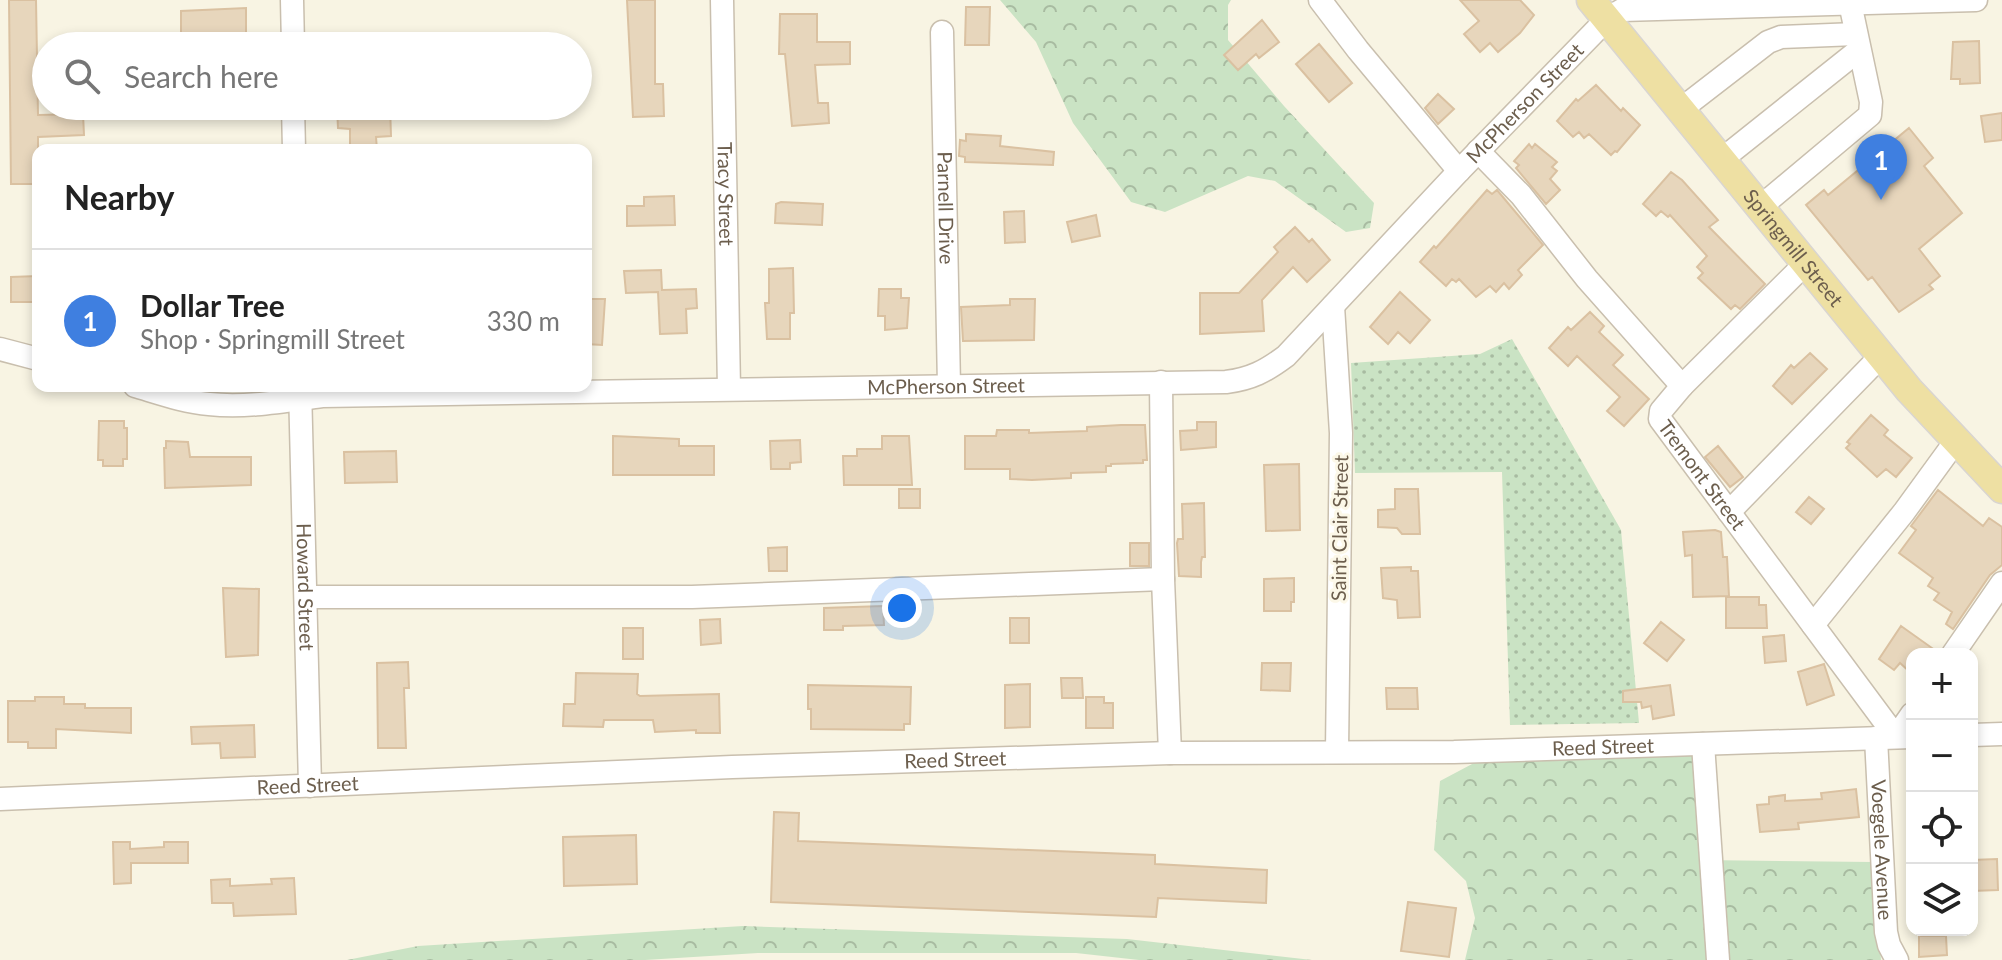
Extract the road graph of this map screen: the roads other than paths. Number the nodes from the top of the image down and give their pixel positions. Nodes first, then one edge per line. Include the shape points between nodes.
1 (292, 0) edge
2 (722, 0) edge
3 (1320, 0) edge
4 (1976, 0) edge
5 (1765, 2) edge
6 (1850, 3) junction
7 (1599, 9) edge
8 (293, 32) edge
9 (942, 32) dead end
10 (1858, 42) junction
11 (1680, 110) junction
12 (293, 120) edge
13 (294, 144) edge
14 (1478, 151) junction
15 (1721, 160) junction
16 (1459, 171) junction
17 (1759, 208) junction
18 (1805, 264) junction
19 (1333, 306) junction
20 (0, 349) edge
21 (1881, 356) junction
22 (32, 357) edge
23 (1161, 382) junction
24 (949, 386) junction
25 (1682, 386) junction
26 (729, 389) junction
27 (592, 391) edge
28 (159, 392) edge
29 (300, 392) edge
30 (555, 392) edge
31 (1955, 442) junction
32 (2002, 489) edge
33 (1729, 512) junction
34 (1163, 579) junction
35 (2002, 583) edge
36 (306, 597) junction
37 (1813, 625) junction
38 (1957, 648) edge
39 (1908, 720) edge
40 (2002, 734) edge
41 (1978, 735) edge
42 (1895, 737) edge
43 (1703, 744) junction
44 (1337, 751) junction
45 (1170, 753) junction
46 (310, 786) junction
47 (0, 799) edge
48 (1718, 960) edge
49 (1897, 960) edge

1 - 8 street
2 - 26 street, Tracy Street
3 - 16 street
4 - 6 street
5 - 6 street
5 - 7 street
6 - 10 street
7 - 11 main road, Springmill Street
7 - 14 street, McPherson Street
9 - 24 street, Parnell Drive
10 - 11 street via 1781,37
10 - 15 street
10 - 17 street via 1870,115
11 - 15 main road, Springmill Street
12 - 13 street
14 - 16 street, McPherson Street
14 - 25 street, Tremont Street
15 - 17 main road, Springmill Street
16 - 19 street, McPherson Street
17 - 18 main road, Springmill Street
18 - 21 main road, Springmill Street
18 - 25 street
19 - 23 street, McPherson Street via 1286,356 1247,380
19 - 44 street, Saint Clair Street via 1341,433
20 - 22 street
21 - 31 main road, Springmill Street
21 - 33 street
23 - 24 street, McPherson Street
23 - 34 street
24 - 26 street, McPherson Street
25 - 33 street, Tremont Street via 1660,419
26 - 27 street, McPherson Street
28 - 29 street, McPherson Street via 207,404 269,404
29 - 30 street, McPherson Street
29 - 36 street, Howard Street
31 - 32 main road, Springmill Street
31 - 37 street
33 - 37 street, Tremont Street
34 - 36 street via 692,597
34 - 45 street
35 - 38 street
36 - 46 street, Howard Street
37 - 42 street, Tremont Street
39 - 42 street
40 - 41 street
42 - 43 street, Reed Street
42 - 49 street, Voegele Avenue via 1886,932
43 - 44 street, Reed Street
43 - 48 street
44 - 45 street, Reed Street
45 - 46 street, Reed Street
46 - 47 street, Reed Street

